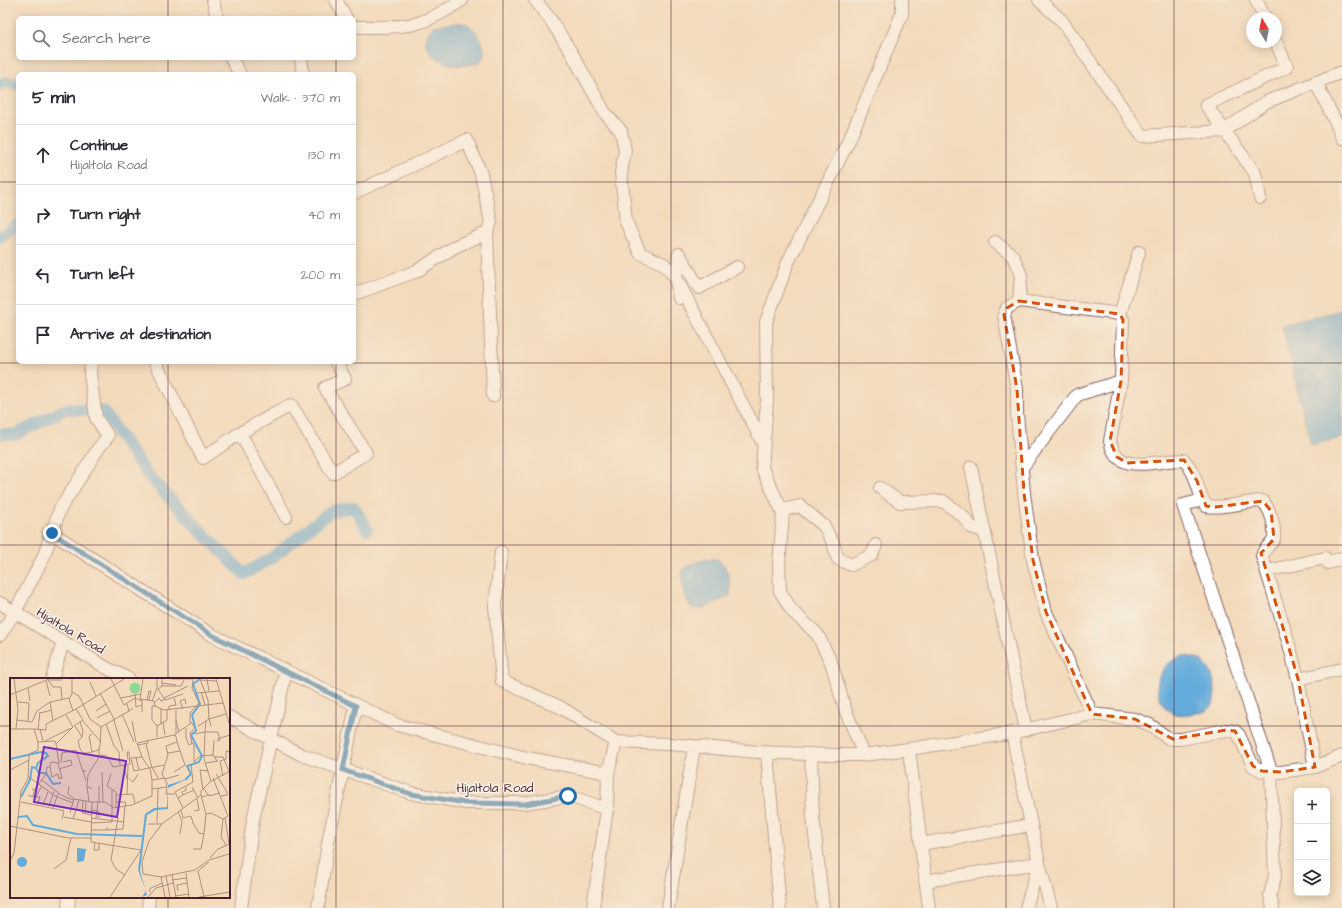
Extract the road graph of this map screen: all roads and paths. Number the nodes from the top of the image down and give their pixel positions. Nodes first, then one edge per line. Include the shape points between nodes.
1 (213, 0) edge
2 (336, 0) edge
3 (462, 0) edge
4 (535, 0) edge
5 (902, 0) edge
6 (1039, 0) edge
7 (1256, 0) edge
8 (1262, 12) edge
9 (217, 16) edge
10 (345, 16) edge
11 (356, 27) edge
12 (1279, 48) edge
13 (232, 60) edge
14 (301, 60) edge
15 (239, 72) edge
16 (303, 72) edge
17 (1342, 72) edge
18 (1316, 83) junction
19 (1224, 131) junction
20 (1342, 138) edge
21 (356, 192) edge
22 (1260, 198) dead end
23 (487, 233) junction
24 (995, 242) dead end
25 (1139, 252) dead end
26 (737, 267) dead end
27 (676, 278) junction
28 (356, 293) edge
29 (679, 298) dead end
30 (1019, 301) junction
31 (1120, 314) junction
32 (91, 364) edge
33 (156, 364) edge
34 (337, 364) edge
35 (1121, 380) junction
36 (493, 396) dead end
37 (240, 433) junction
38 (764, 445) junction
39 (1022, 466) junction
40 (971, 467) dead end
41 (880, 488) dead end
42 (1203, 500) junction
43 (783, 512) junction
44 (286, 517) dead end
45 (984, 532) junction
46 (52, 533) junction
47 (876, 545) dead end
48 (500, 552) dead end
49 (1342, 558) edge
50 (1267, 571) junction
51 (0, 603) edge
52 (15, 612) junction
53 (0, 635) edge
54 (63, 642) junction
55 (1342, 669) edge
56 (286, 671) junction
57 (52, 678) edge
58 (127, 678) edge
59 (1298, 679) junction
60 (356, 706) junction
61 (1092, 714) junction
62 (230, 718) edge
63 (1026, 730) junction
64 (1012, 733) junction
65 (271, 739) junction
66 (616, 742) junction
67 (694, 747) junction
68 (909, 749) junction
69 (767, 753) junction
70 (811, 754) junction
71 (864, 755) junction
72 (1342, 756) edge
73 (1315, 767) junction
74 (343, 770) junction
75 (1271, 771) junction
76 (608, 773) junction
77 (607, 809) junction
78 (1031, 825) junction
79 (921, 844) junction
80 (1039, 863) junction
81 (925, 881) junction
82 (69, 898) edge
83 (149, 898) edge
84 (68, 908) edge
85 (148, 908) edge
86 (241, 908) edge
87 (318, 908) edge
88 (593, 908) edge
89 (668, 908) edge
90 (780, 908) edge
91 (823, 908) edge
92 (929, 908) edge
93 (1026, 908) edge
94 (1051, 908) edge
95 (1273, 908) edge

1 - 9 street
2 - 10 street
3 - 11 street via 418,23
4 - 27 street via 571,52 605,113 621,131 625,150 621,173 626,222 640,252 664,264
5 - 38 street via 902,14 850,138 788,262 766,322 767,400
6 - 19 street via 1062,21 1142,136
7 - 8 street
12 - 19 street via 1287,67 1206,106
13 - 15 street
14 - 16 street
17 - 18 street
18 - 19 street via 1266,102
18 - 20 street
19 - 22 street via 1255,174
21 - 23 street via 468,140 481,174 491,222
23 - 28 street via 456,246 417,271
23 - 36 street
24 - 30 street via 1013,256 1021,275
25 - 31 street
26 - 27 street via 699,288 679,254
27 - 29 street
27 - 38 street
30 - 31 street
30 - 39 street via 1007,308 1004,315 1017,389
31 - 35 street via 1123,320
32 - 46 street via 96,418 108,436 60,509
33 - 37 street via 203,458
34 - 37 street via 345,379 325,388 366,453 332,473 291,405
35 - 39 street via 1078,395
35 - 42 street via 1110,440 1116,456 1127,463 1184,460 1197,481
37 - 44 street
38 - 43 street via 762,468
39 - 61 street via 1033,560 1046,612
40 - 45 street
41 - 45 street via 900,502 943,501 963,516 971,527
42 - 50 street via 1206,506 1216,507 1263,501 1271,511 1275,529 1274,539 1262,553
42 - 75 street via 1183,505
43 - 47 street via 800,506 824,526 838,560 851,565 872,555
43 - 71 street via 780,591 792,611 817,634 831,662 845,710
45 - 63 street
46 - 52 street via 43,558
46 - 56 street via 212,635
48 - 66 street via 496,606 502,681 560,707
49 - 50 street via 1328,563 1325,558
50 - 59 street
51 - 52 street, Hijaltola Road
52 - 53 street
52 - 54 street, Hijaltola Road
54 - 57 street
54 - 58 street, Hijaltola Road
55 - 59 street
56 - 60 street
56 - 65 street
59 - 73 street
60 - 74 street
60 - 76 street via 396,726 527,758
61 - 63 street
61 - 75 street via 1135,719 1173,739 1226,730 1235,731 1253,766 1262,771
62 - 65 street, Hijaltola Road
63 - 64 street
64 - 68 street
64 - 78 street
65 - 74 street, Hijaltola Road via 302,755
65 - 86 street via 253,820
66 - 67 street
66 - 76 street
67 - 69 street
67 - 89 street
68 - 71 street
68 - 79 street
69 - 70 street
69 - 90 street
70 - 71 street
70 - 91 street via 813,816
72 - 73 street
73 - 75 street
74 - 77 street, Hijaltola Road via 411,794 466,803 525,804 568,796
74 - 87 street
75 - 95 street via 1275,876 1270,895
76 - 77 street
77 - 88 street
78 - 79 street
78 - 80 street
79 - 81 street
80 - 81 street
80 - 93 street
80 - 94 street
81 - 92 street
82 - 84 street
83 - 85 street

